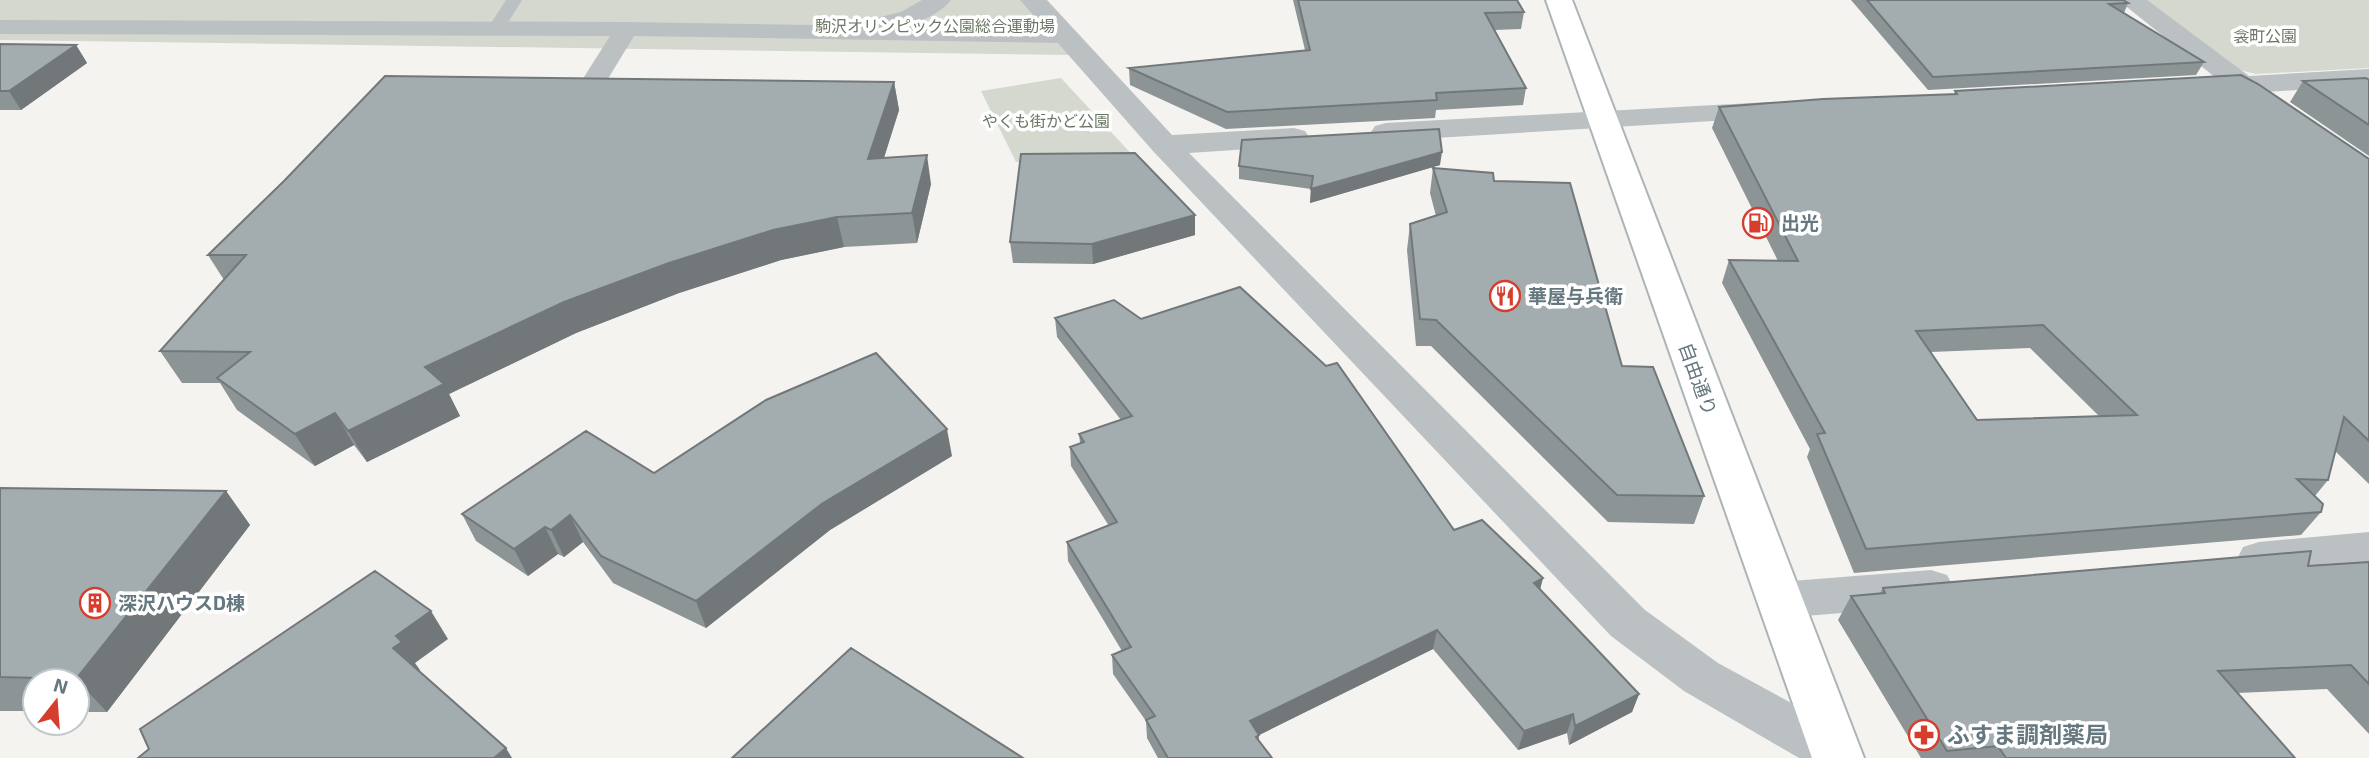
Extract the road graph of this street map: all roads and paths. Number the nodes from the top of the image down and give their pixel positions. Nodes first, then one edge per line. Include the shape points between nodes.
1 (514, 0) edge
2 (939, 0) edge
3 (1559, 0) edge
4 (2131, 0) edge
5 (1051, 20) edge
6 (0, 27) edge
7 (496, 28) junction
8 (626, 29) junction
9 (818, 32) junction
10 (597, 77) edge
11 (2369, 77) edge
12 (2242, 86) junction
13 (2186, 89) edge
14 (2274, 107) edge
15 (1799, 109) edge
16 (1603, 120) junction
17 (1361, 134) edge
18 (1320, 136) edge
19 (1164, 145) junction
20 (2369, 550) edge
21 (2218, 563) edge
22 (1970, 585) edge
23 (1779, 600) junction
24 (1840, 756) edge

1 - 7 lane
2 - 9 street via 908,18
3 - 16 main road, 自由通り
4 - 12 street
5 - 9 street
5 - 19 street
6 - 7 street
7 - 8 street
8 - 9 street
8 - 10 street
11 - 12 street
12 - 13 street
12 - 14 street
15 - 16 street
16 - 17 street
16 - 23 main road, 自由通り
18 - 19 street
19 - 24 street via 1628,623 1701,677
20 - 21 street
22 - 23 street
23 - 24 main road, 自由通り

